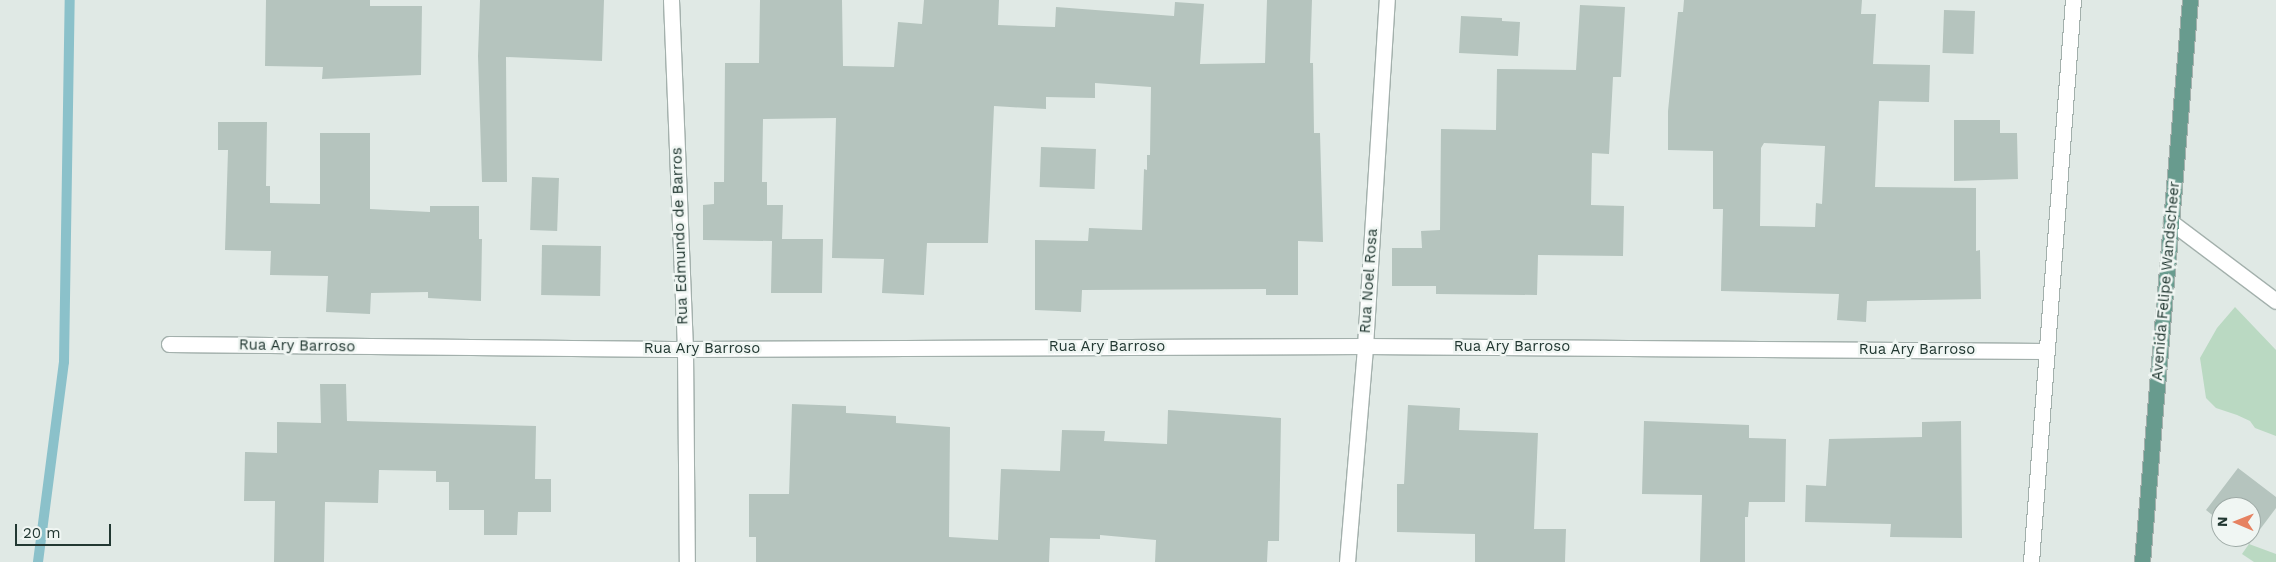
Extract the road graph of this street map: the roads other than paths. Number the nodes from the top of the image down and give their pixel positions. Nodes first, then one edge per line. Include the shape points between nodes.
1 (671, 0) edge
2 (1387, 0) edge
3 (2073, 0) edge
4 (2190, 0) edge
5 (2171, 222) junction
6 (2276, 301) edge
7 (169, 344) dead end
8 (1365, 346) junction
9 (685, 349) junction
10 (2045, 351) junction
11 (688, 562) edge
12 (1347, 562) edge
13 (2030, 562) edge
14 (2142, 562) edge

1 - 9 street, Rua Edmundo de Barros
2 - 8 street, Rua Noel Rosa
3 - 10 street
4 - 5 main road, Avenida Felipe Wandscheer
5 - 6 street
5 - 14 main road, Avenida Felipe Wandscheer
7 - 9 street, Rua Ary Barroso
8 - 9 street, Rua Ary Barroso
8 - 10 street, Rua Ary Barroso
8 - 12 street, Rua Noel Rosa
9 - 11 street, Rua Edmundo de Barros
10 - 13 street

